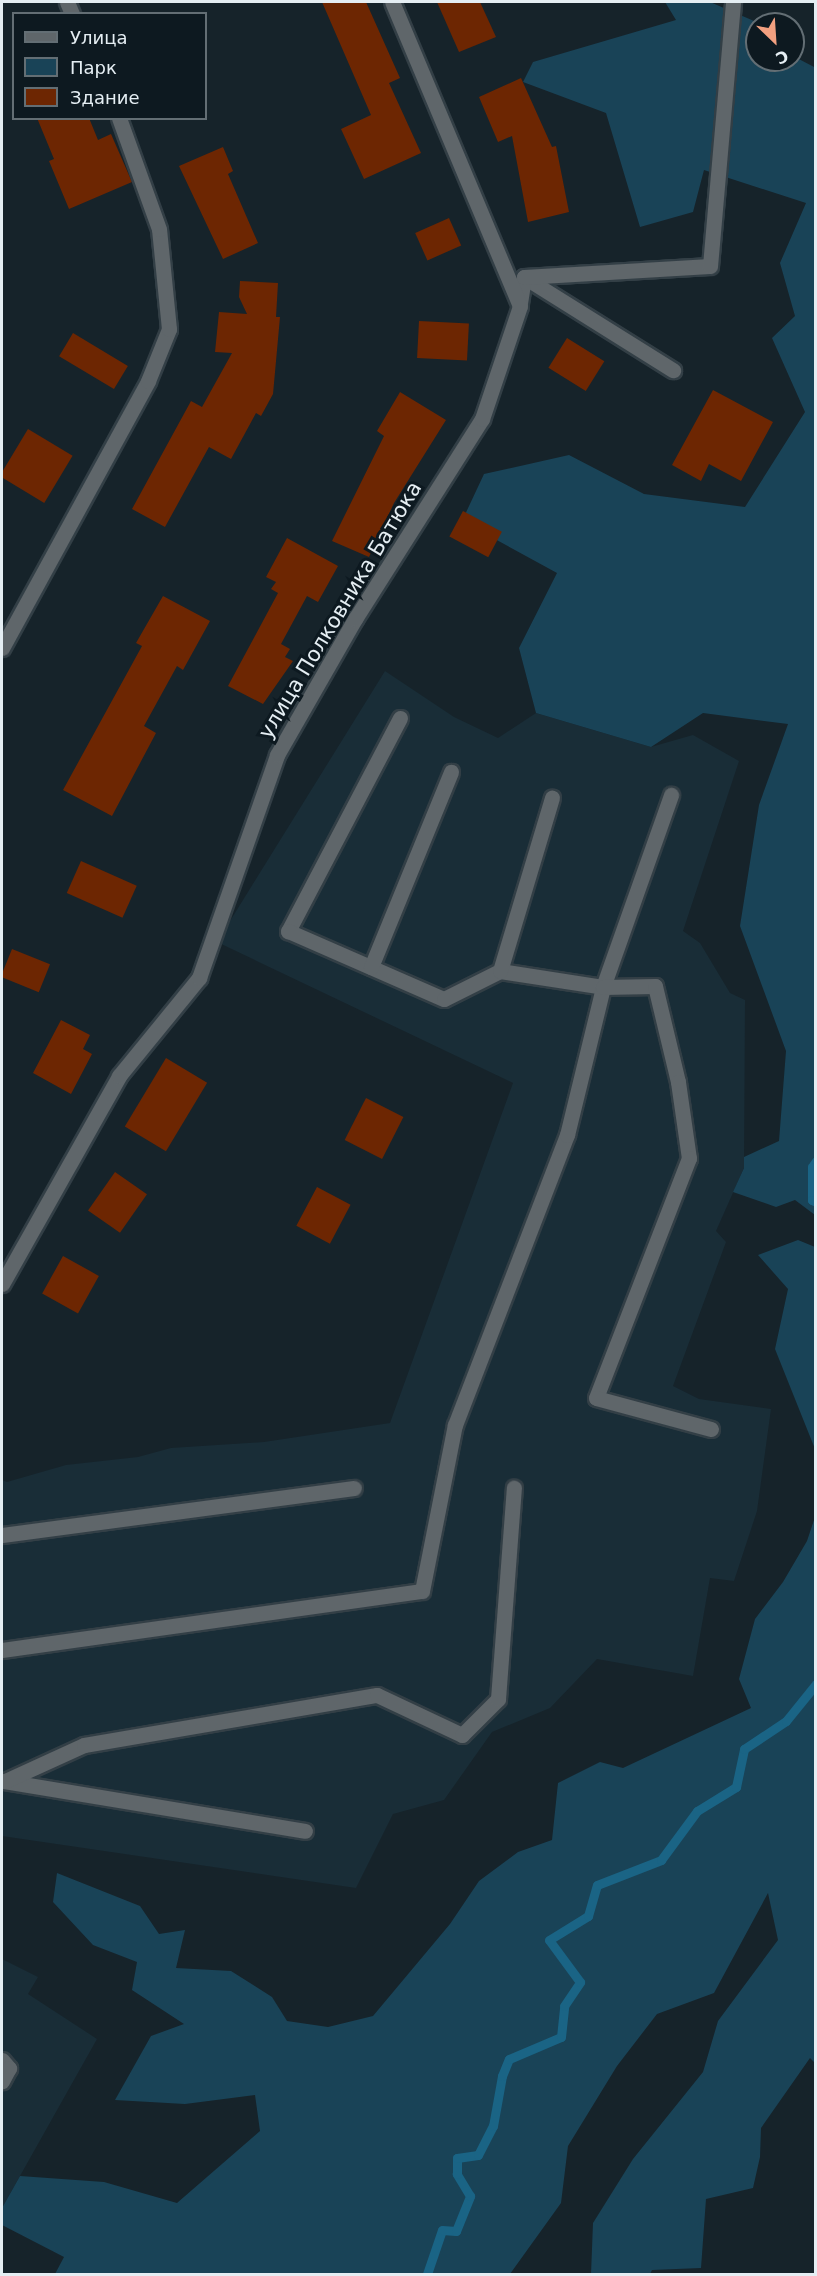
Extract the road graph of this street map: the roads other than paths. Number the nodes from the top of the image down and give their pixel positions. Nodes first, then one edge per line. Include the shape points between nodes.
1 (392, 2) edge
2 (733, 2) edge
3 (120, 120) edge
4 (524, 277) junction
5 (520, 306) junction
6 (673, 370) dead end
7 (2, 648) edge
8 (400, 718) dead end
9 (451, 772) dead end
10 (671, 795) dead end
11 (552, 798) dead end
12 (370, 967) junction
13 (500, 971) junction
14 (603, 987) junction
15 (2, 1284) edge
16 (711, 1429) dead end
17 (354, 1488) dead end
18 (514, 1488) dead end
19 (2, 1535) edge
20 (2, 1650) edge
21 (3, 1781) edge
22 (305, 1831) dead end
23 (2, 2060) edge
24 (2, 2080) edge

1 - 5 street
2 - 4 street via 710,266
3 - 7 street via 159,229 168,329 142,391
4 - 5 street, улица Полковника Батюка
4 - 6 street
5 - 15 street, улица Полковника Батюка via 482,419 355,619 277,755 199,978 119,1076
8 - 12 street via 288,931
9 - 12 street
10 - 14 street
11 - 13 street
12 - 13 street via 444,999
13 - 14 street
14 - 16 street via 655,986 678,1082 689,1158 596,1398
14 - 20 street via 567,1135 455,1425 422,1591
17 - 19 street
18 - 21 street via 498,1699 462,1735 377,1695 84,1745
21 - 22 street
23 - 24 street via 9,2068

